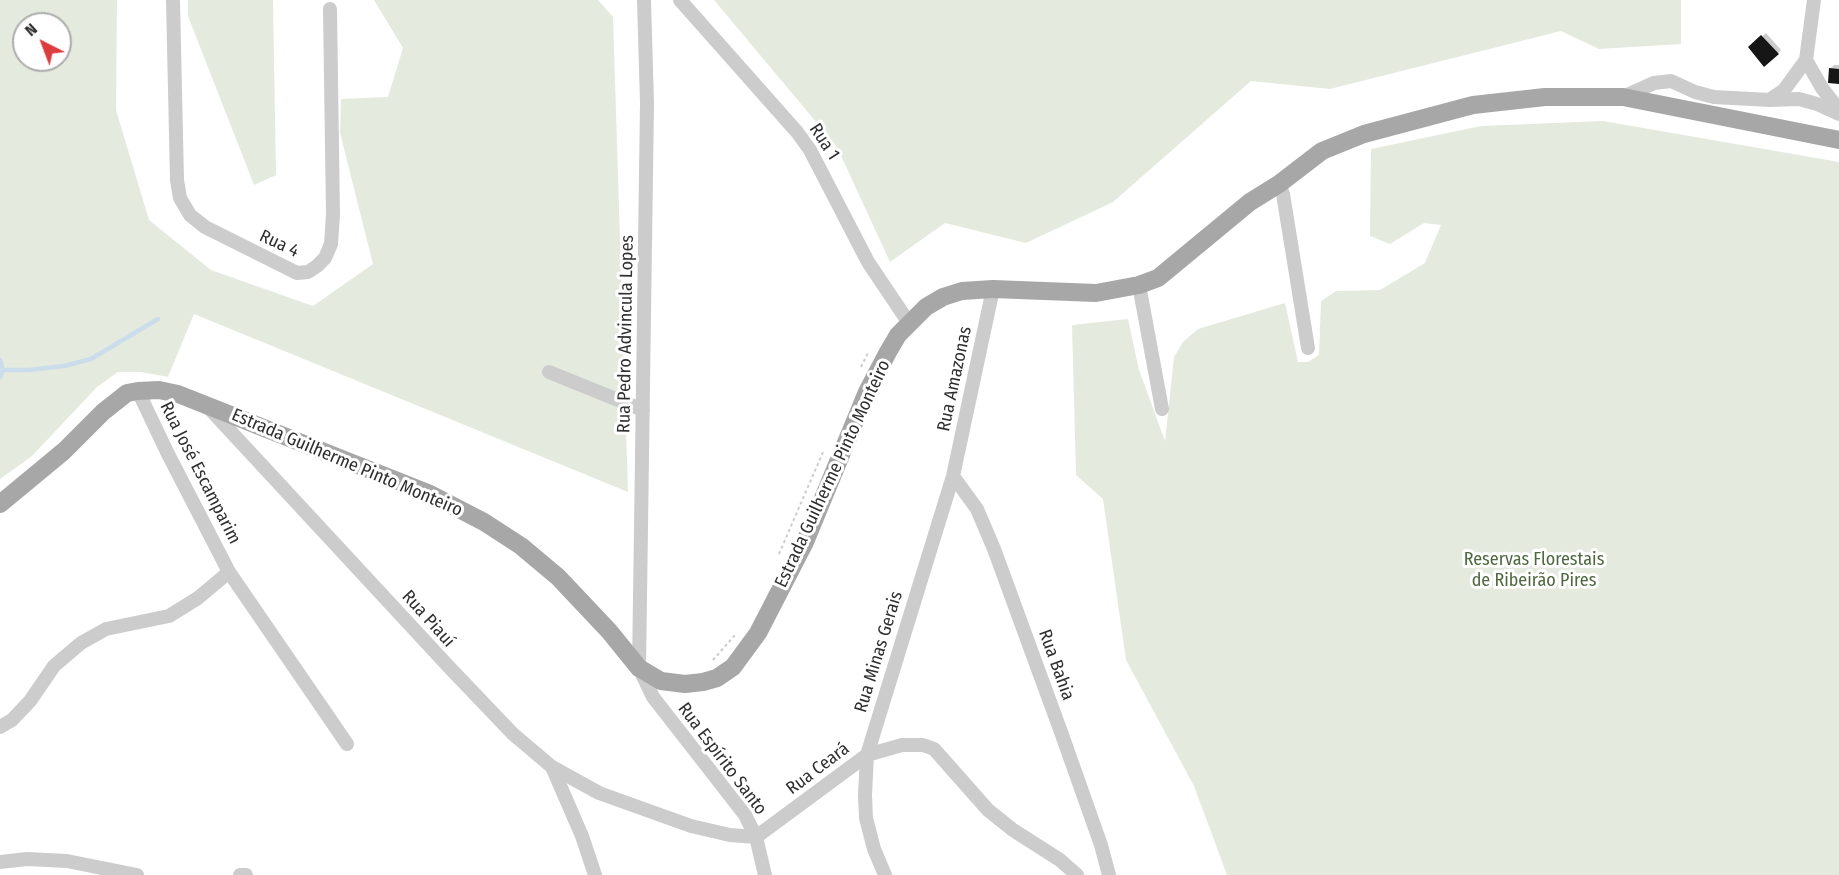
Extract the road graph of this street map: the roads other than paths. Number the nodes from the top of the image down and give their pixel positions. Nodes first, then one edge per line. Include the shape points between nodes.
1 (173, 0) edge
2 (644, 0) edge
3 (680, 0) edge
4 (1814, 0) edge
5 (330, 9) dead end
6 (1806, 60) junction
7 (1623, 97) junction
8 (1770, 100) junction
9 (1839, 112) edge
10 (1839, 140) edge
11 (1279, 184) junction
12 (1139, 285) junction
13 (993, 289) junction
14 (909, 323) junction
15 (1308, 348) dead end
16 (549, 372) dead end
17 (138, 391) junction
18 (204, 404) junction
19 (1162, 409) dead end
20 (643, 410) junction
21 (953, 476) junction
22 (0, 504) edge
23 (229, 572) junction
24 (639, 668) junction
25 (0, 727) edge
26 (347, 744) dead end
27 (867, 755) junction
28 (552, 767) junction
29 (756, 837) junction
30 (0, 862) edge
31 (137, 875) edge
32 (240, 875) edge
33 (246, 875) edge
34 (595, 875) edge
35 (765, 875) edge
36 (885, 875) edge
37 (1077, 875) edge
38 (1108, 875) edge

1 - 5 street, Rua 4 via 180,198 190,215 205,227 297,273 317,266 331,244
2 - 20 street, Rua Pedro Advincula Lopes via 647,104
3 - 14 street, Rua 1 via 810,150 868,262
4 - 6 street
6 - 8 street via 1784,90
6 - 9 street
7 - 8 street, Estrada Guilherme Pinto Monteiro via 1654,83 1671,81 1714,97
7 - 10 main road, Estrada Guilherme Pinto Monteiro
7 - 11 main road, Estrada Guilherme Pinto Monteiro via 1545,97 1473,105 1364,134 1322,151
8 - 9 street, Estrada Guilherme Pinto Monteiro via 1790,98
11 - 12 main road, Estrada Guilherme Pinto Monteiro via 1250,202 1158,278
11 - 15 street
12 - 13 main road, Estrada Guilherme Pinto Monteiro via 1096,293
12 - 19 street
13 - 14 main road, Estrada Guilherme Pinto Monteiro via 943,297
13 - 21 street, Rua Amazonas
14 - 24 main road, Estrada Guilherme Pinto Monteiro via 898,335 867,392 805,543 758,633 732,667 717,678 685,684 661,681
16 - 20 street
17 - 18 main road, Estrada Guilherme Pinto Monteiro via 159,390
17 - 22 main road via 127,393 103,412 64,451
17 - 23 street, Rua José Escamparim
18 - 24 main road, Estrada Guilherme Pinto Monteiro via 428,493 484,522 558,577
18 - 28 street, Rua Piauí via 448,668
20 - 24 street, Rua Pedro Advincula Lopes
21 - 27 street, Rua Minas Gerais
21 - 38 street, Rua Bahia via 977,509 994,549 1101,845
23 - 25 street via 170,616 106,629 81,643 54,666 12,720
23 - 26 street, Rua José Escamparim
24 - 29 street, Rua Espírito Santo via 653,697 745,815
27 - 29 street, Rua Ceará
27 - 36 street, Rua Minas Gerais via 866,818
27 - 37 street, Rua Ceará via 913,743 934,749 988,810
28 - 29 street via 599,793 691,826
28 - 34 street, Rua Piauí
29 - 35 street, Rua Espírito Santo
30 - 31 street via 27,858 67,861
32 - 33 street

